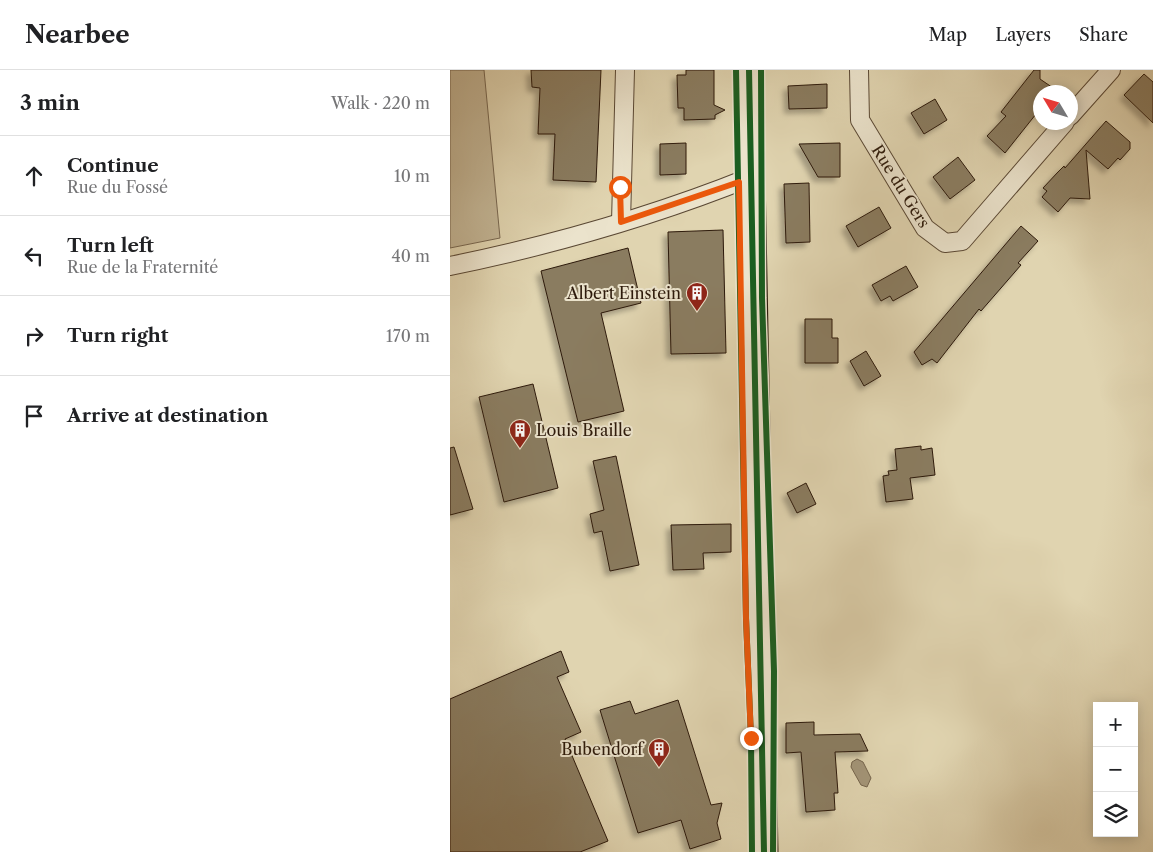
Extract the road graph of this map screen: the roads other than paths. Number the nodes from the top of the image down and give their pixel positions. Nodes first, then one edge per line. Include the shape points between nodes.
1 (624, 70) edge
2 (749, 70) edge
3 (859, 70) edge
4 (1110, 70) edge
5 (1078, 107) edge
6 (1058, 130) edge
7 (751, 177) junction
8 (621, 222) junction
9 (450, 266) edge
10 (764, 852) edge

1 - 8 street
2 - 7 main road
3 - 6 street, Rue du Gers via 860,120 925,228 946,243 962,241
4 - 5 street
7 - 8 street
7 - 10 main road
8 - 9 street via 518,252

